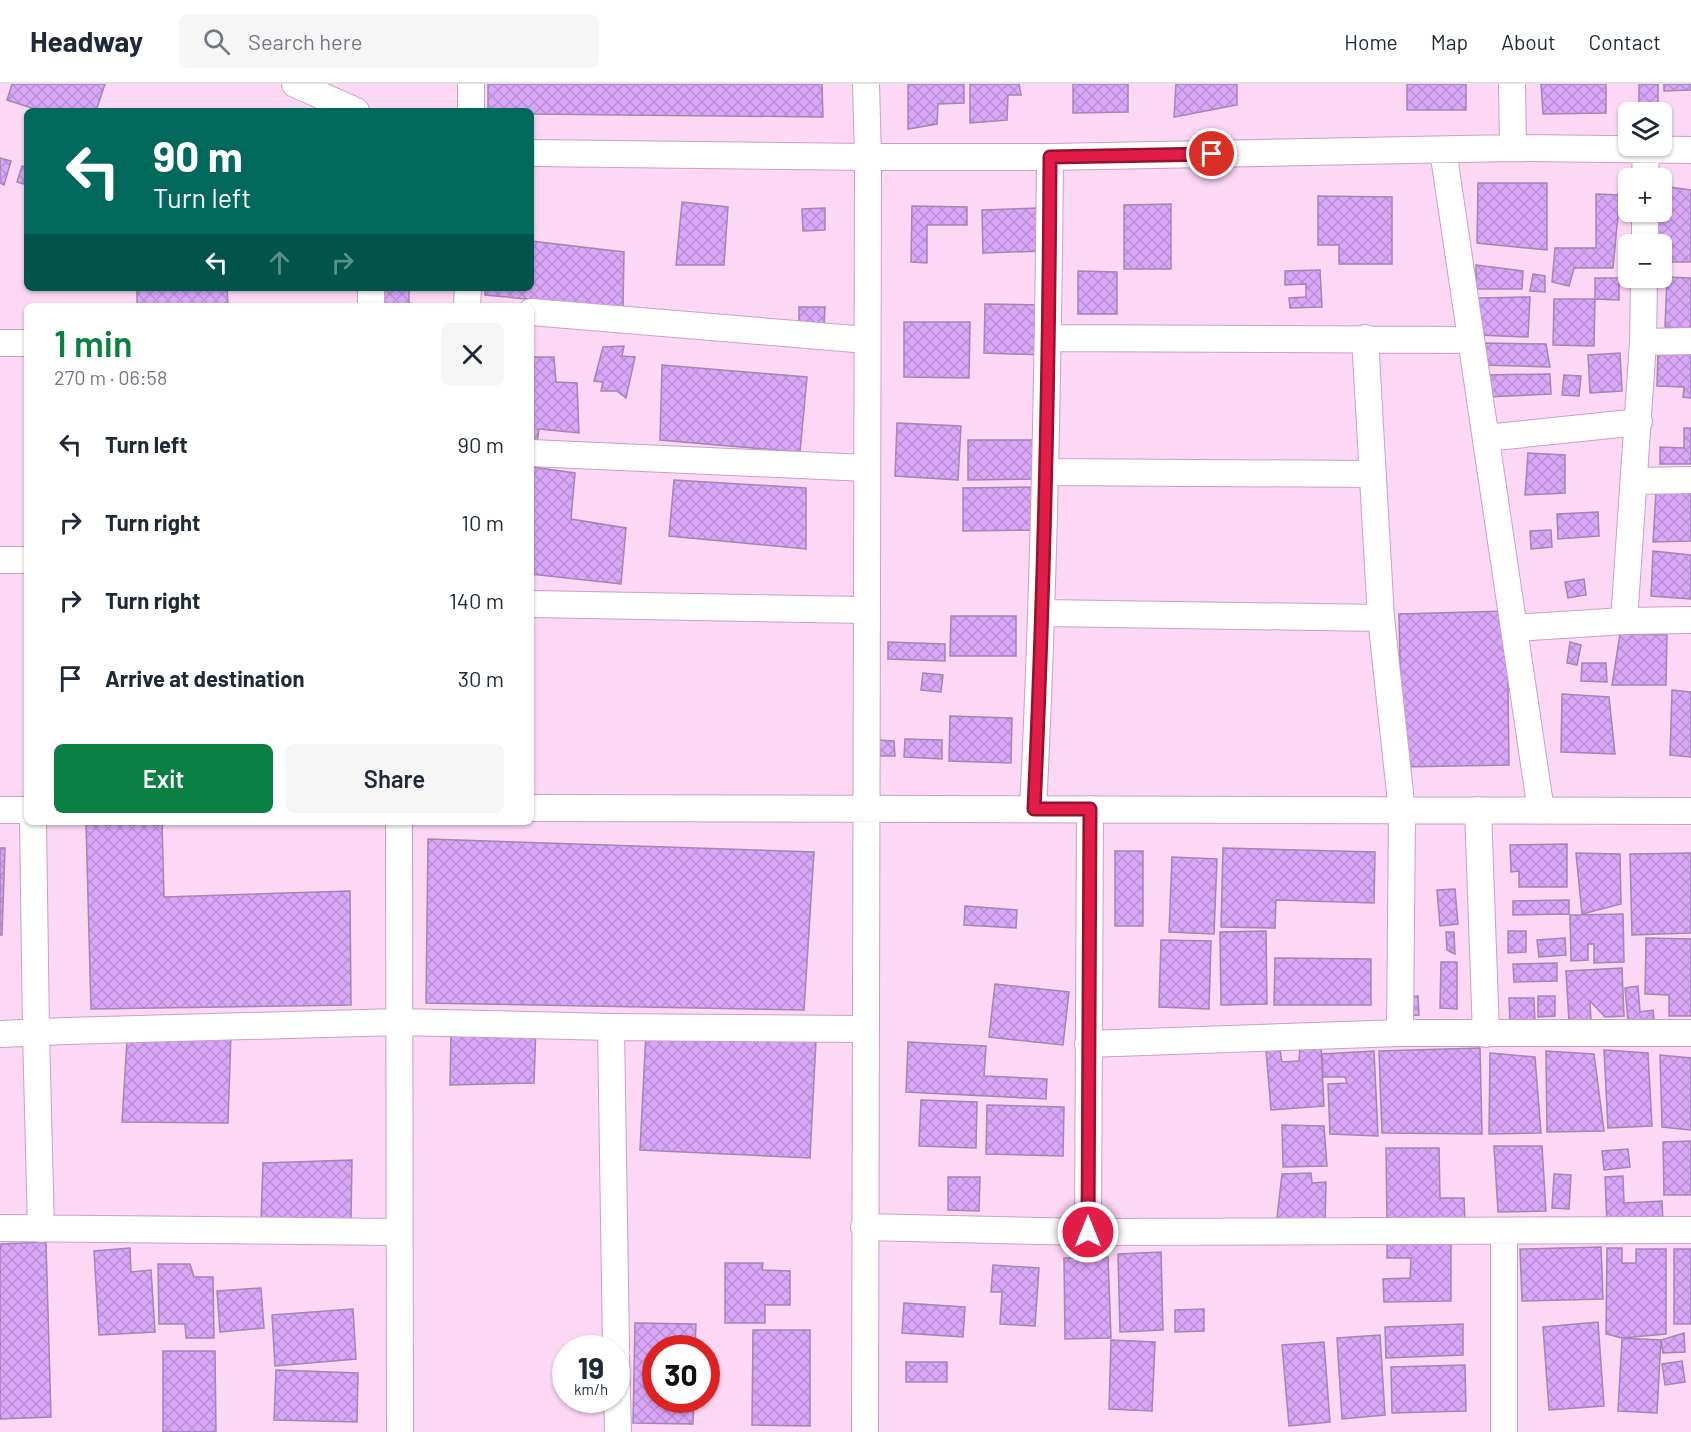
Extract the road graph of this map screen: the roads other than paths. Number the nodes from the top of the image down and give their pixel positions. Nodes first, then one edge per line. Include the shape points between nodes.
1 (295, 84) edge
2 (471, 84) edge
3 (866, 84) edge
4 (1512, 84) edge
5 (349, 108) edge
6 (471, 108) edge
7 (1513, 148) junction
8 (1443, 150) junction
9 (1618, 150) edge
10 (1672, 150) edge
11 (1691, 150) edge
12 (534, 153) edge
13 (868, 157) junction
14 (1050, 157) junction
15 (1644, 288) edge
16 (534, 312) edge
17 (1049, 338) junction
18 (1365, 338) junction
19 (867, 340) junction
20 (1470, 340) junction
21 (1691, 341) edge
22 (1643, 342) junction
23 (0, 343) edge
24 (24, 343) edge
25 (1639, 422) junction
26 (1486, 438) junction
27 (534, 453) edge
28 (866, 468) junction
29 (1046, 472) junction
30 (1373, 474) junction
31 (1691, 480) edge
32 (1635, 481) junction
33 (0, 560) edge
34 (24, 560) edge
35 (534, 604) edge
36 (865, 610) junction
37 (1043, 613) junction
38 (1382, 618) junction
39 (1691, 620) edge
40 (1624, 621) junction
41 (1514, 628) junction
42 (534, 808) edge
43 (866, 809) junction
44 (1034, 809) junction
45 (1090, 809) junction
46 (0, 810) edge
47 (24, 810) edge
48 (1478, 810) junction
49 (1402, 811) junction
50 (1541, 811) junction
51 (1691, 811) edge
52 (33, 825) edge
53 (399, 825) edge
54 (399, 1022) junction
55 (611, 1027) junction
56 (865, 1029) junction
57 (36, 1032) junction
58 (1400, 1033) junction
59 (1691, 1033) edge
60 (0, 1034) edge
61 (1486, 1034) junction
62 (1088, 1044) junction
63 (864, 1227) junction
64 (0, 1228) edge
65 (41, 1229) junction
66 (1691, 1230) edge
67 (1504, 1231) junction
68 (399, 1232) junction
69 (1088, 1232) junction
70 (616, 1335) edge
71 (618, 1413) edge
72 (400, 1432) edge
73 (618, 1432) edge
74 (865, 1432) edge
75 (1504, 1432) edge

1 - 5 street
2 - 6 street
3 - 13 street
4 - 7 street
7 - 8 street
7 - 9 street
8 - 14 street
8 - 20 street
10 - 11 street
12 - 13 street
13 - 14 street
13 - 19 street
14 - 17 street
15 - 22 street
16 - 19 street
17 - 18 street
17 - 29 street
18 - 20 street
18 - 30 street
19 - 28 street
20 - 26 street
21 - 22 street
22 - 25 street
23 - 24 street
25 - 26 street
25 - 32 street
26 - 41 street
27 - 28 street
28 - 36 street
29 - 30 street
29 - 37 street
30 - 38 street
31 - 32 street
32 - 40 street
33 - 34 street
35 - 36 street
36 - 43 street
37 - 38 street
37 - 44 street
38 - 49 street
39 - 40 street
40 - 41 street
41 - 50 street
42 - 43 street
43 - 44 street
43 - 56 street
44 - 45 street
45 - 49 street
45 - 62 street
46 - 47 street
48 - 49 street
48 - 50 street
48 - 61 street
49 - 58 street
50 - 51 street
52 - 57 street
53 - 54 street
54 - 55 street
54 - 57 street
54 - 68 street
55 - 56 street
55 - 70 street
56 - 63 street
57 - 60 street
57 - 65 street
58 - 61 street
58 - 62 street
59 - 61 street
62 - 69 street
63 - 69 street
63 - 74 street
64 - 65 street
65 - 68 street
66 - 67 street
67 - 69 street
67 - 75 street
68 - 72 street
71 - 73 street

